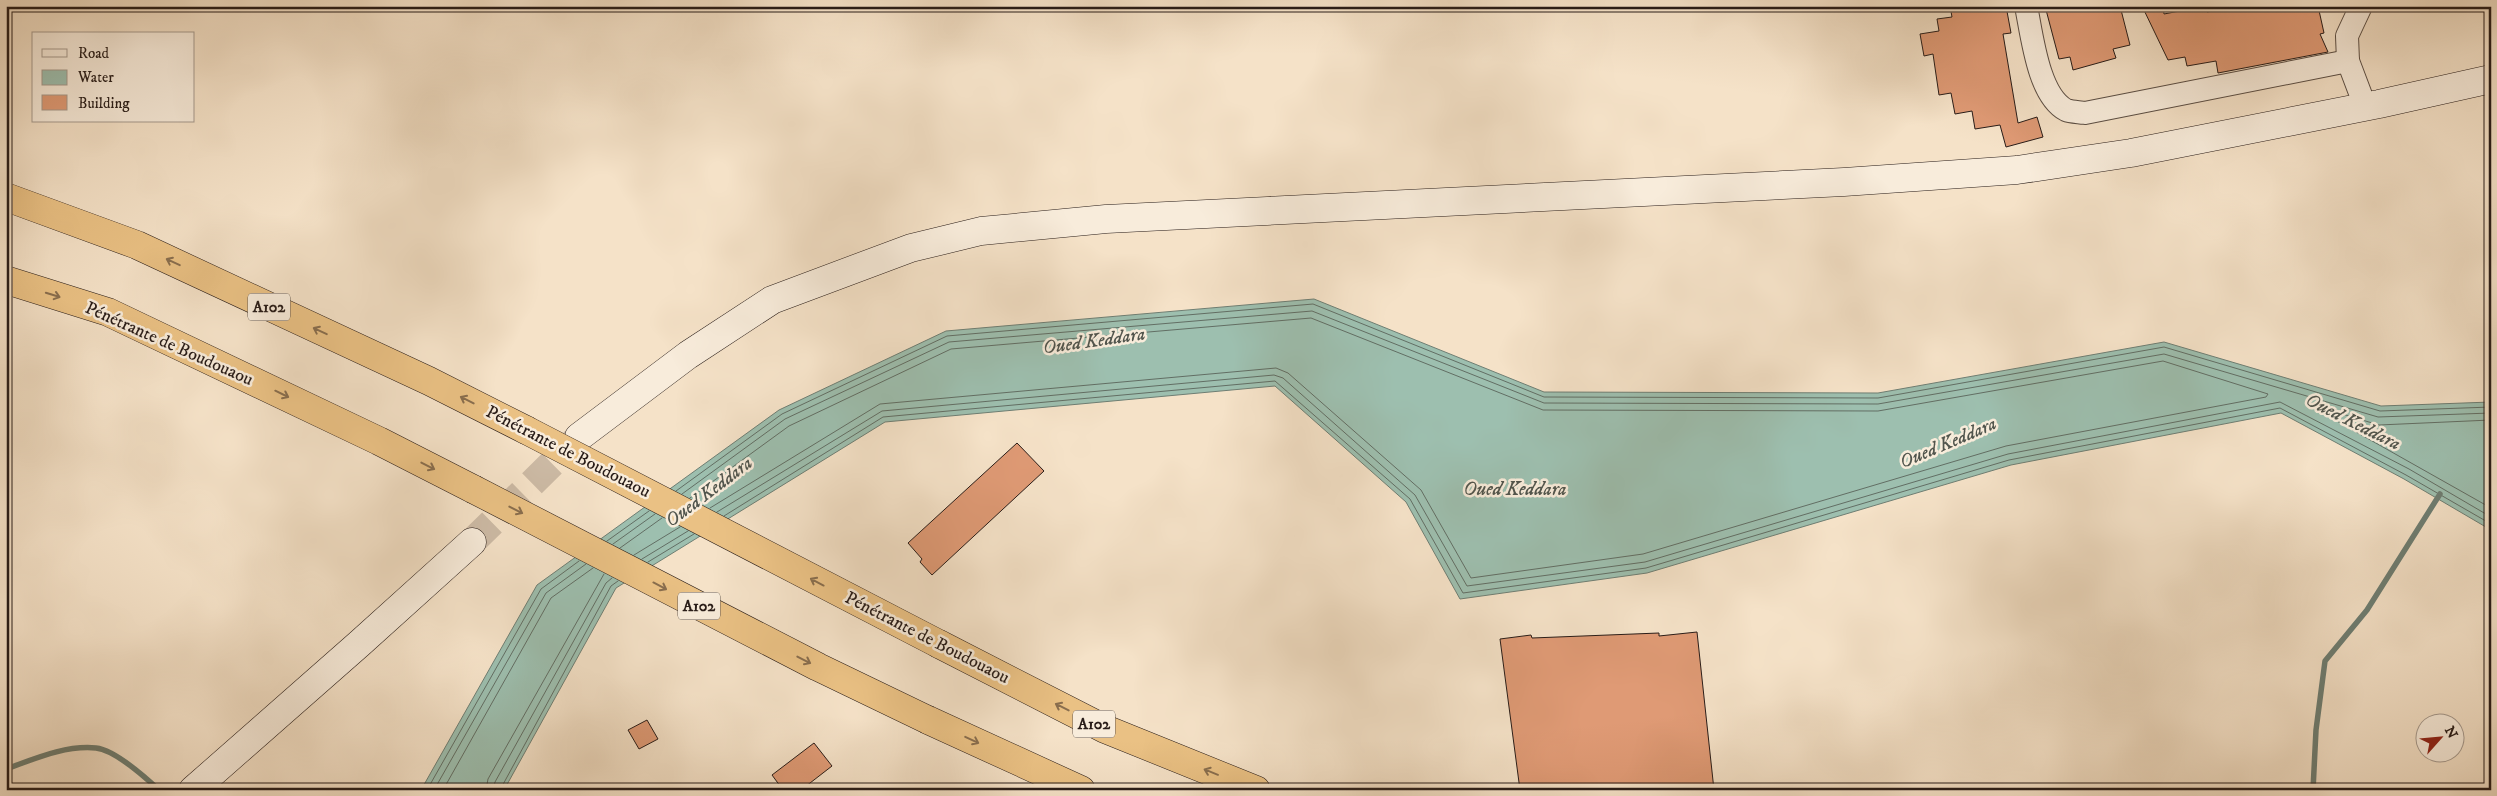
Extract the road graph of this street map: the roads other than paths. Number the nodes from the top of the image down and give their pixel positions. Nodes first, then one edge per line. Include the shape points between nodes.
1 (2026, 6) edge
2 (2353, 11) edge
3 (2348, 61) junction
4 (2491, 79) edge
5 (2365, 106) junction
6 (6, 198) edge
7 (6, 280) edge
8 (579, 437) tunnel mouth
9 (472, 542) tunnel mouth
10 (193, 790) edge
11 (1081, 790) edge
12 (1256, 790) edge

1 - 3 street via 2042,77 2049,93 2066,110 2085,113
2 - 3 street via 2347,36
3 - 5 street
4 - 5 main road
5 - 8 main road via 2131,153 2017,170 1844,182 1106,218 982,232 911,248 772,300 688,355
12 -> 6 highway, Pénétrante de Boudouaou / A102, bridge via 1105,729 429,381 137,245
7 -> 11 highway, Pénétrante de Boudouaou / A102, bridge via 108,312 379,441 818,667
9 - 10 main road

